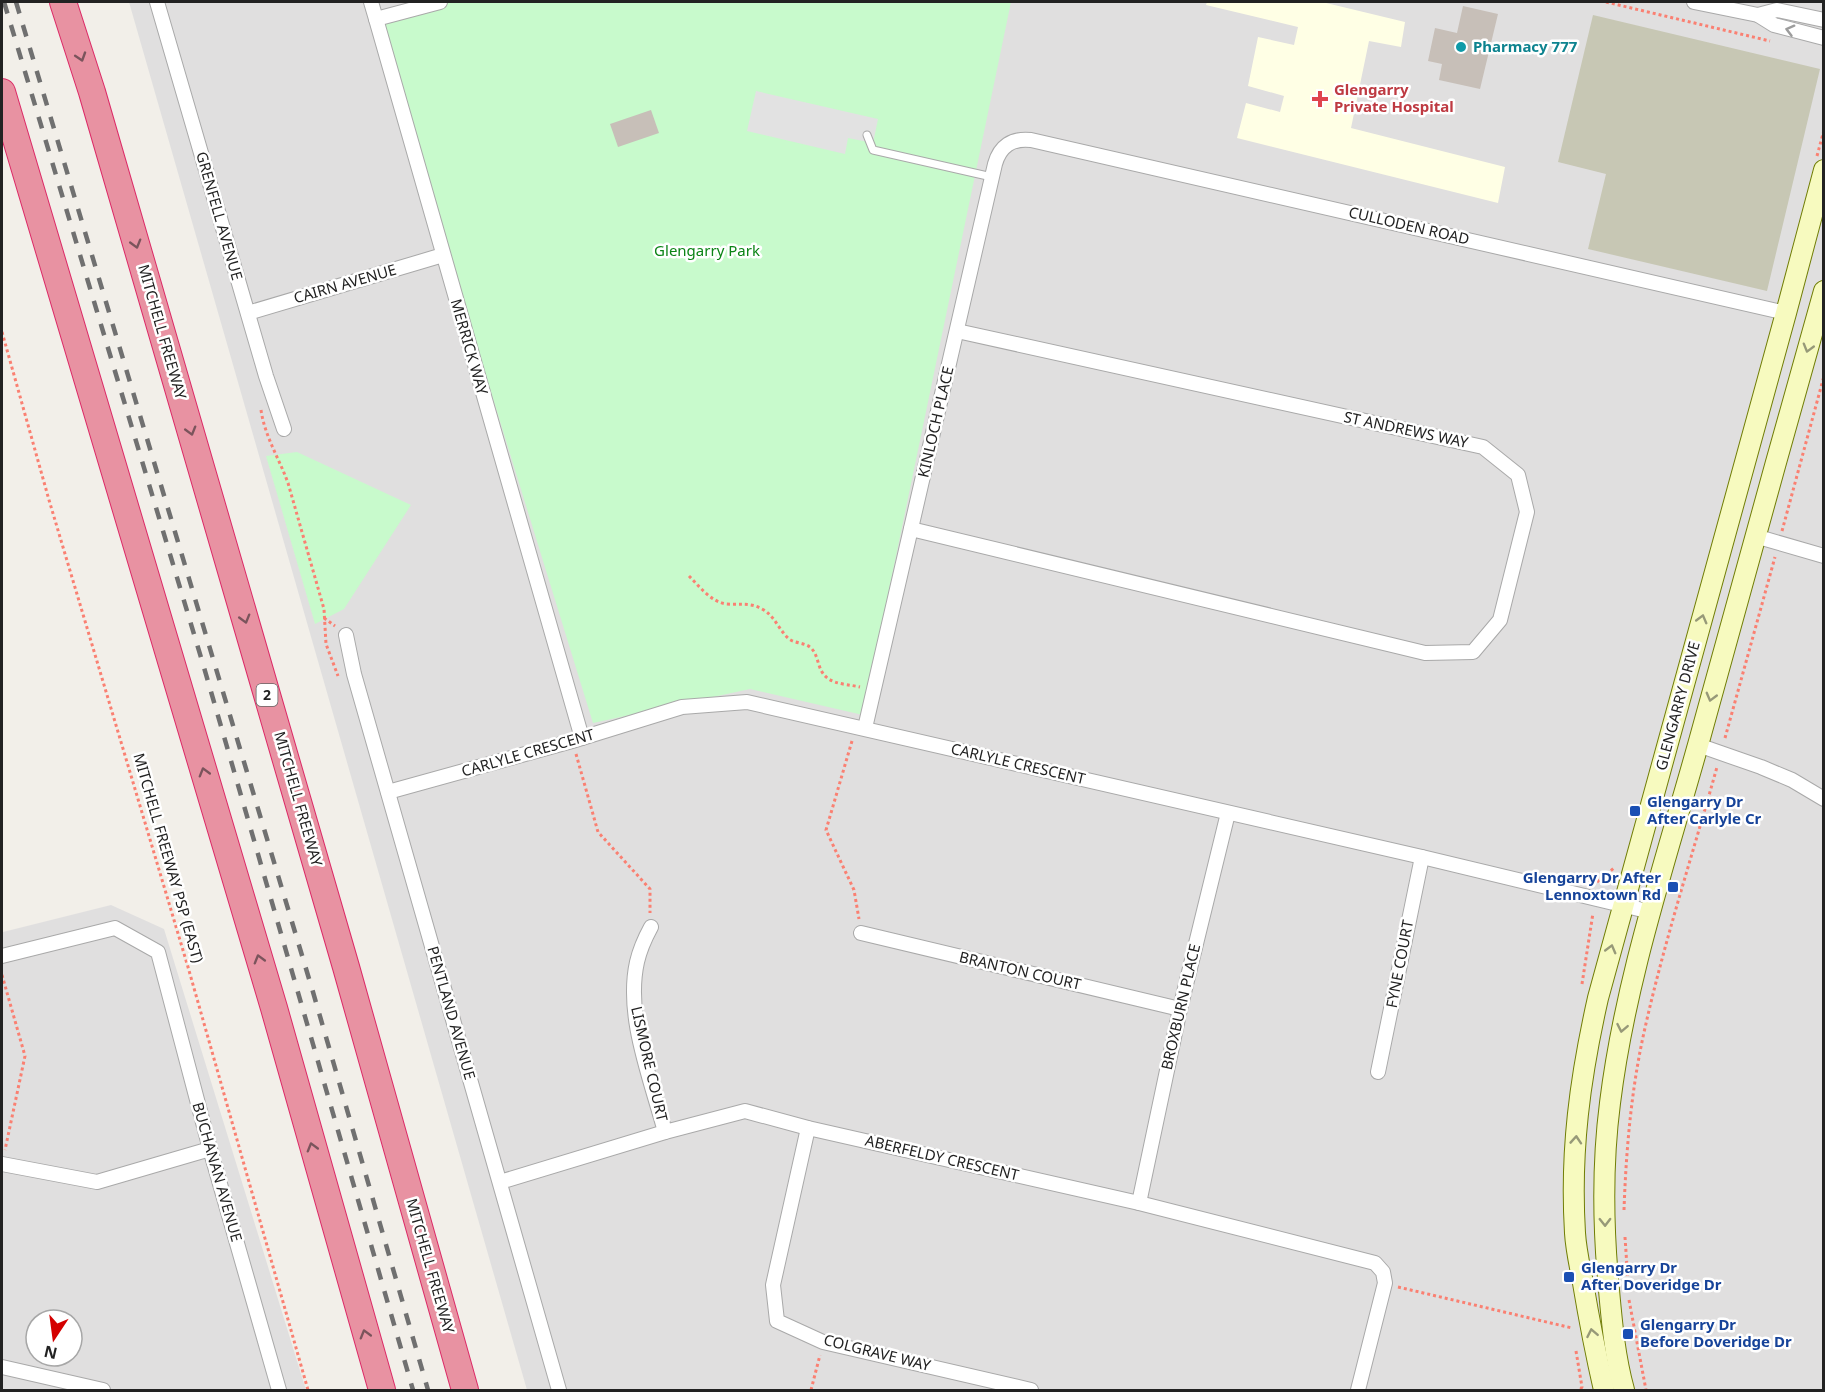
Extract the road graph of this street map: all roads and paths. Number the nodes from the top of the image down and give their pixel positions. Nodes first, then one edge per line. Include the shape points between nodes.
1 (63, 2) edge
2 (157, 2) edge
3 (370, 2) edge
4 (440, 2) edge
5 (1606, 2) edge
6 (1694, 2) edge
7 (1758, 15) junction
8 (376, 19) junction
9 (1824, 20) edge
10 (1824, 38) edge
11 (1775, 42) dead end
12 (2, 92) edge
13 (867, 135) dead end
14 (1031, 140) joint
15 (1824, 170) edge
16 (992, 177) junction
17 (442, 255) junction
18 (1824, 291) edge
19 (248, 313) junction
20 (1786, 313) junction
21 (957, 331) junction
22 (2, 332) edge
23 (1824, 376) edge
24 (284, 429) dead end
25 (911, 529) junction
26 (1782, 531) dead end
27 (1755, 536) junction
28 (1776, 555) dead end
29 (1824, 556) edge
30 (689, 576) dead end
31 (346, 635) dead end
32 (874, 690) junction
33 (861, 727) junction
34 (1725, 738) dead end
35 (577, 740) junction
36 (1698, 745) junction
37 (1717, 767) dead end
38 (388, 792) junction
39 (1824, 799) edge
40 (1228, 813) junction
41 (1422, 857) junction
42 (1623, 905) junction
43 (1651, 912) junction
44 (651, 927) joint
45 (861, 933) joint
46 (2, 956) edge
47 (2, 975) edge
48 (1180, 1009) junction
49 (1378, 1072) dead end
50 (808, 1128) junction
51 (665, 1131) junction
52 (210, 1149) junction
53 (2, 1164) edge
54 (500, 1182) junction
55 (1139, 1203) junction
56 (1623, 1220) dead end
57 (1624, 1230) dead end
58 (1384, 1278) junction
59 (1628, 1289) dead end
60 (1629, 1300) dead end
61 (1572, 1328) dead end
62 (823, 1342) junction
63 (2, 1367) edge
64 (103, 1390) edge
65 (275, 1390) edge
66 (309, 1390) edge
67 (382, 1390) edge
68 (465, 1390) edge
69 (559, 1390) edge
70 (811, 1390) edge
71 (1031, 1390) edge
72 (1358, 1390) edge
73 (1604, 1390) edge
74 (1624, 1390) edge
75 (1646, 1390) edge

1 -> 68 highway, MITCHELL FREEWAY / 2 via 336,932
2 - 19 street, GRENFELL AVENUE
3 - 8 street, MERRICK WAY
4 - 8 street
5 - 11 path
6 - 7 street
7 - 9 street via 1777,10
10 -> 7 street via 1774,26
8 - 17 street, MERRICK WAY
67 -> 12 highway via 274,1008
13 - 16 lane via 873,150
14 - 16 street, KINLOCH PLACE via 1015,141 1001,149
14 - 20 street, CULLODEN ROAD
15 - 20 main road, GLENGARRY DRIVE
16 - 21 street, KINLOCH PLACE
17 - 19 street, CAIRN AVENUE
17 - 35 street, MERRICK WAY
18 -> 27 main road, GLENGARRY DRIVE
19 - 24 street, GRENFELL AVENUE
42 -> 20 main road, GLENGARRY DRIVE
21 - 25 street, KINLOCH PLACE
21 - 25 street, ST ANDREWS WAY via 1483,447 1518,476 1527,512 1500,620 1473,652 1425,653
22 - 66 path, MITCHELL FREEWAY PSP (EAST)
23 - 26 path
25 - 32 street, KINLOCH PLACE
27 - 29 street
27 -> 36 main road, GLENGARRY DRIVE
28 - 34 path
30 - 32 path via 717,601 752,604 773,616 787,637 815,652 827,680
31 - 38 street, PENTLAND AVENUE
32 - 33 street, KINLOCH PLACE
33 - 35 street, CARLYLE CRESCENT via 747,702 682,707
33 - 40 street, CARLYLE CRESCENT
33 - 45 path via 826,830 854,890
35 - 38 street, CARLYLE CRESCENT
35 - 44 path via 598,832 650,889
36 - 39 street via 1761,766
36 - 43 main road, GLENGARRY DRIVE
37 - 56 path via 1642,1039 1626,1162
38 - 54 street, PENTLAND AVENUE
40 - 41 street, CARLYLE CRESCENT
40 - 48 street, BROXBURN PLACE
41 - 42 street, CARLYLE CRESCENT
41 - 49 street, FYNE COURT
42 - 43 street, CARLYLE CRESCENT
73 -> 42 main road, GLENGARRY DRIVE via 1576,1240 1574,1168 1584,1064
43 -> 74 main road, GLENGARRY DRIVE via 1623,1021 1604,1176 1606,1257 1614,1342
44 - 51 street, LISMORE COURT via 637,963 634,1001
45 - 48 street, BRANTON COURT
46 - 52 street, BUCHANAN AVENUE via 115,928 158,952
47 - 53 path via 25,1056
48 - 55 street, BROXBURN PLACE
50 - 51 street, ABERFELDY CRESCENT via 745,1111
50 - 55 street, ABERFELDY CRESCENT
50 - 62 street, COLGRAVE WAY via 773,1285 777,1321
51 - 54 street, ABERFELDY CRESCENT
52 - 53 street via 97,1182
52 - 65 street, BUCHANAN AVENUE
54 - 69 street, PENTLAND AVENUE
55 - 58 street, ABERFELDY CRESCENT via 1375,1263
57 - 59 path
58 - 61 path
58 - 72 street
60 - 75 path
62 - 70 path
62 - 71 street, COLGRAVE WAY
63 - 64 street

